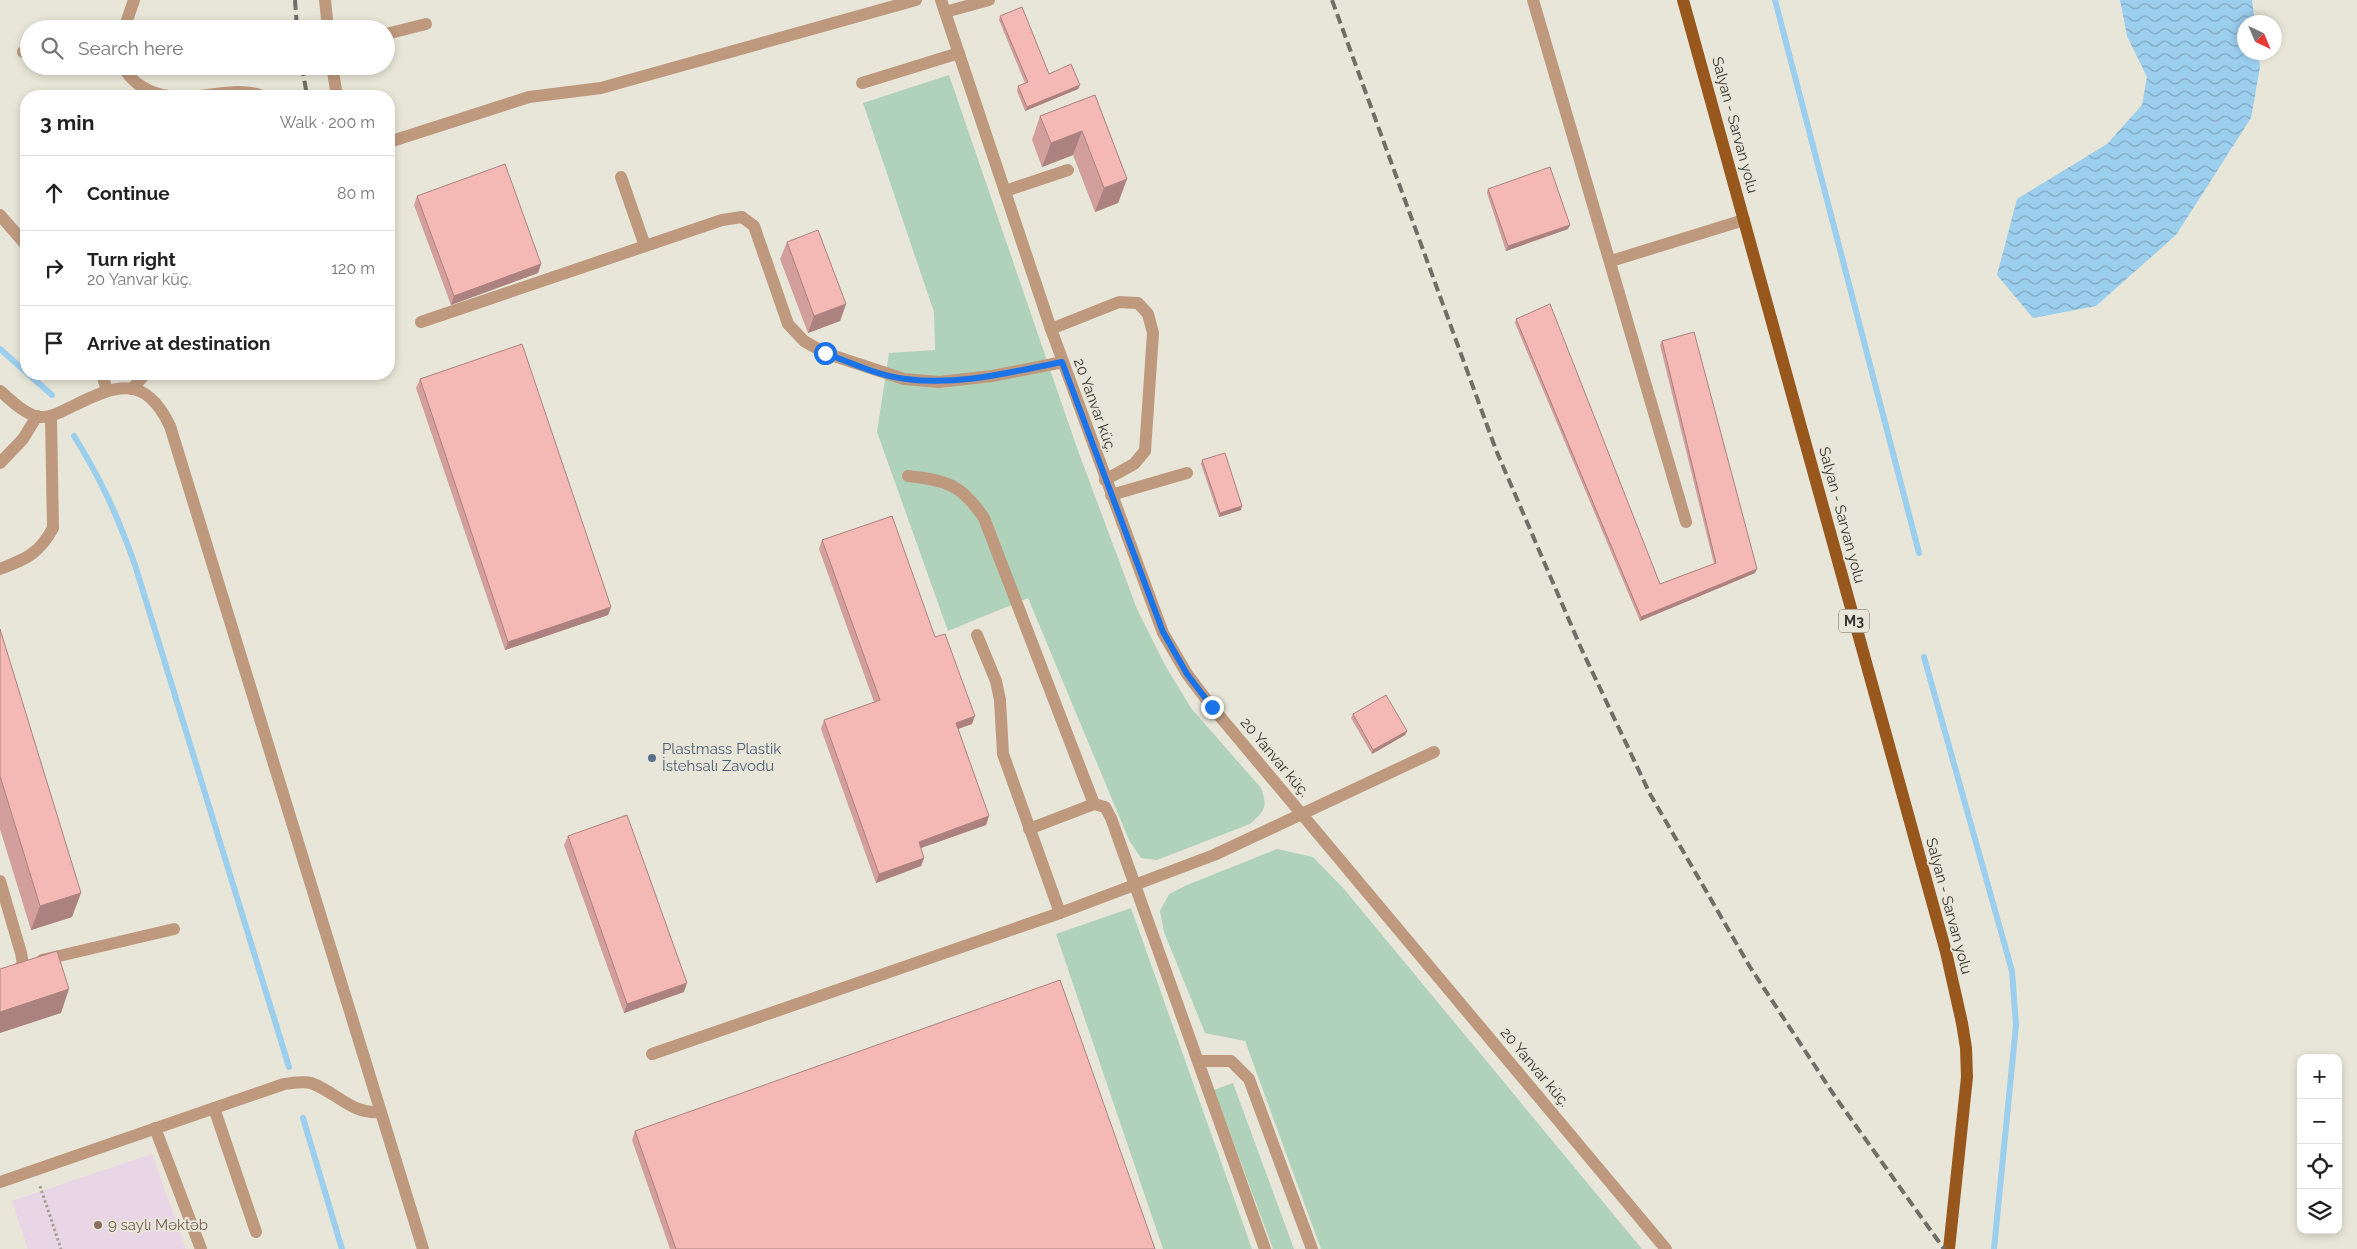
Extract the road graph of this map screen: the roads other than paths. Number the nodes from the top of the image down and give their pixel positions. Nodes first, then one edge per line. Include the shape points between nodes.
1 (134, 0) edge
2 (325, 0) edge
3 (916, 0) edge
4 (989, 0) edge
5 (1533, 0) edge
6 (1683, 0) edge
7 (943, 6) edge
8 (127, 20) edge
9 (327, 20) edge
10 (426, 24) dead end
11 (395, 32) edge
12 (959, 53) junction
13 (128, 75) edge
14 (334, 75) edge
15 (862, 83) dead end
16 (150, 90) edge
17 (336, 90) edge
18 (395, 140) edge
19 (1068, 170) dead end
20 (621, 177) dead end
21 (1005, 191) junction
22 (0, 215) edge
23 (1744, 220) junction
24 (20, 237) edge
25 (645, 246) junction
26 (1611, 261) junction
27 (421, 322) dead end
28 (1051, 329) junction
29 (1062, 362) junction
30 (104, 380) edge
31 (139, 380) edge
32 (132, 389) junction
33 (0, 391) edge
34 (107, 391) junction
35 (37, 416) junction
36 (50, 417) junction
37 (0, 463) edge
38 (1187, 473) dead end
39 (908, 476) dead end
40 (1105, 480) junction
41 (1111, 495) junction
42 (1686, 522) dead end
43 (0, 570) edge
44 (977, 635) dead end
45 (1434, 752) dead end
46 (1094, 804) junction
47 (1303, 815) junction
48 (1029, 829) junction
49 (0, 881) edge
50 (1136, 885) junction
51 (1060, 913) junction
52 (174, 929) dead end
53 (23, 964) junction
54 (0, 977) edge
55 (652, 1054) dead end
56 (1198, 1061) junction
57 (214, 1108) junction
58 (380, 1112) junction
59 (155, 1128) junction
60 (0, 1182) edge
61 (256, 1232) dead end
62 (201, 1249) edge
63 (423, 1249) edge
64 (1264, 1249) edge
65 (1312, 1249) edge
66 (1666, 1249) edge
67 (1949, 1249) edge

1 - 8 street
2 - 9 street
3 - 18 street via 601,88 529,97
4 - 7 street
5 - 26 street
6 - 23 main road, Salyan - Sarvan yolu / M3
7 - 12 street, 20 Yanvar küç.
10 - 11 street
12 - 15 street
12 - 21 street, 20 Yanvar küç.
13 - 16 street
14 - 17 street
19 - 21 street
20 - 25 street
21 - 28 street, 20 Yanvar küç.
22 - 24 street
23 - 26 street
23 - 67 main road, Salyan - Sarvan yolu / M3 via 1946,952 1962,1023 1966,1048 1965,1106
25 - 27 street
25 - 29 street via 722,220 742,217 754,226 788,324 804,341 833,356 904,379 939,382 992,376
26 - 42 street
28 - 29 street, 20 Yanvar küç.
28 - 40 street via 1119,302 1138,304 1148,314 1153,332 1145,451 1134,464
29 - 40 street, 20 Yanvar küç.
30 - 34 street
31 - 32 street
32 - 34 street
32 - 58 street via 150,396 170,426
33 - 35 street via 23,410
34 - 36 street
35 - 36 street
35 - 37 street via 24,439
36 - 43 street via 53,528 45,544 30,557
38 - 41 street
39 - 46 street via 933,478 951,484 971,498 984,518
40 - 41 street, 20 Yanvar küç.
41 - 47 street, 20 Yanvar küç. via 1163,632 1187,674
44 - 48 street via 996,681 1003,754
45 - 47 street
46 - 48 street
46 - 50 street via 1105,807 1111,818
47 - 50 street
47 - 66 street, 20 Yanvar küç.
48 - 51 street
49 - 53 street
50 - 51 street
50 - 56 street
51 - 55 street
52 - 53 street
53 - 54 street via 16,972
56 - 64 street
56 - 65 street via 1231,1061 1249,1079
57 - 58 street via 284,1084 309,1082 355,1109
57 - 59 street
57 - 61 street
58 - 63 street
59 - 60 street
59 - 62 street

